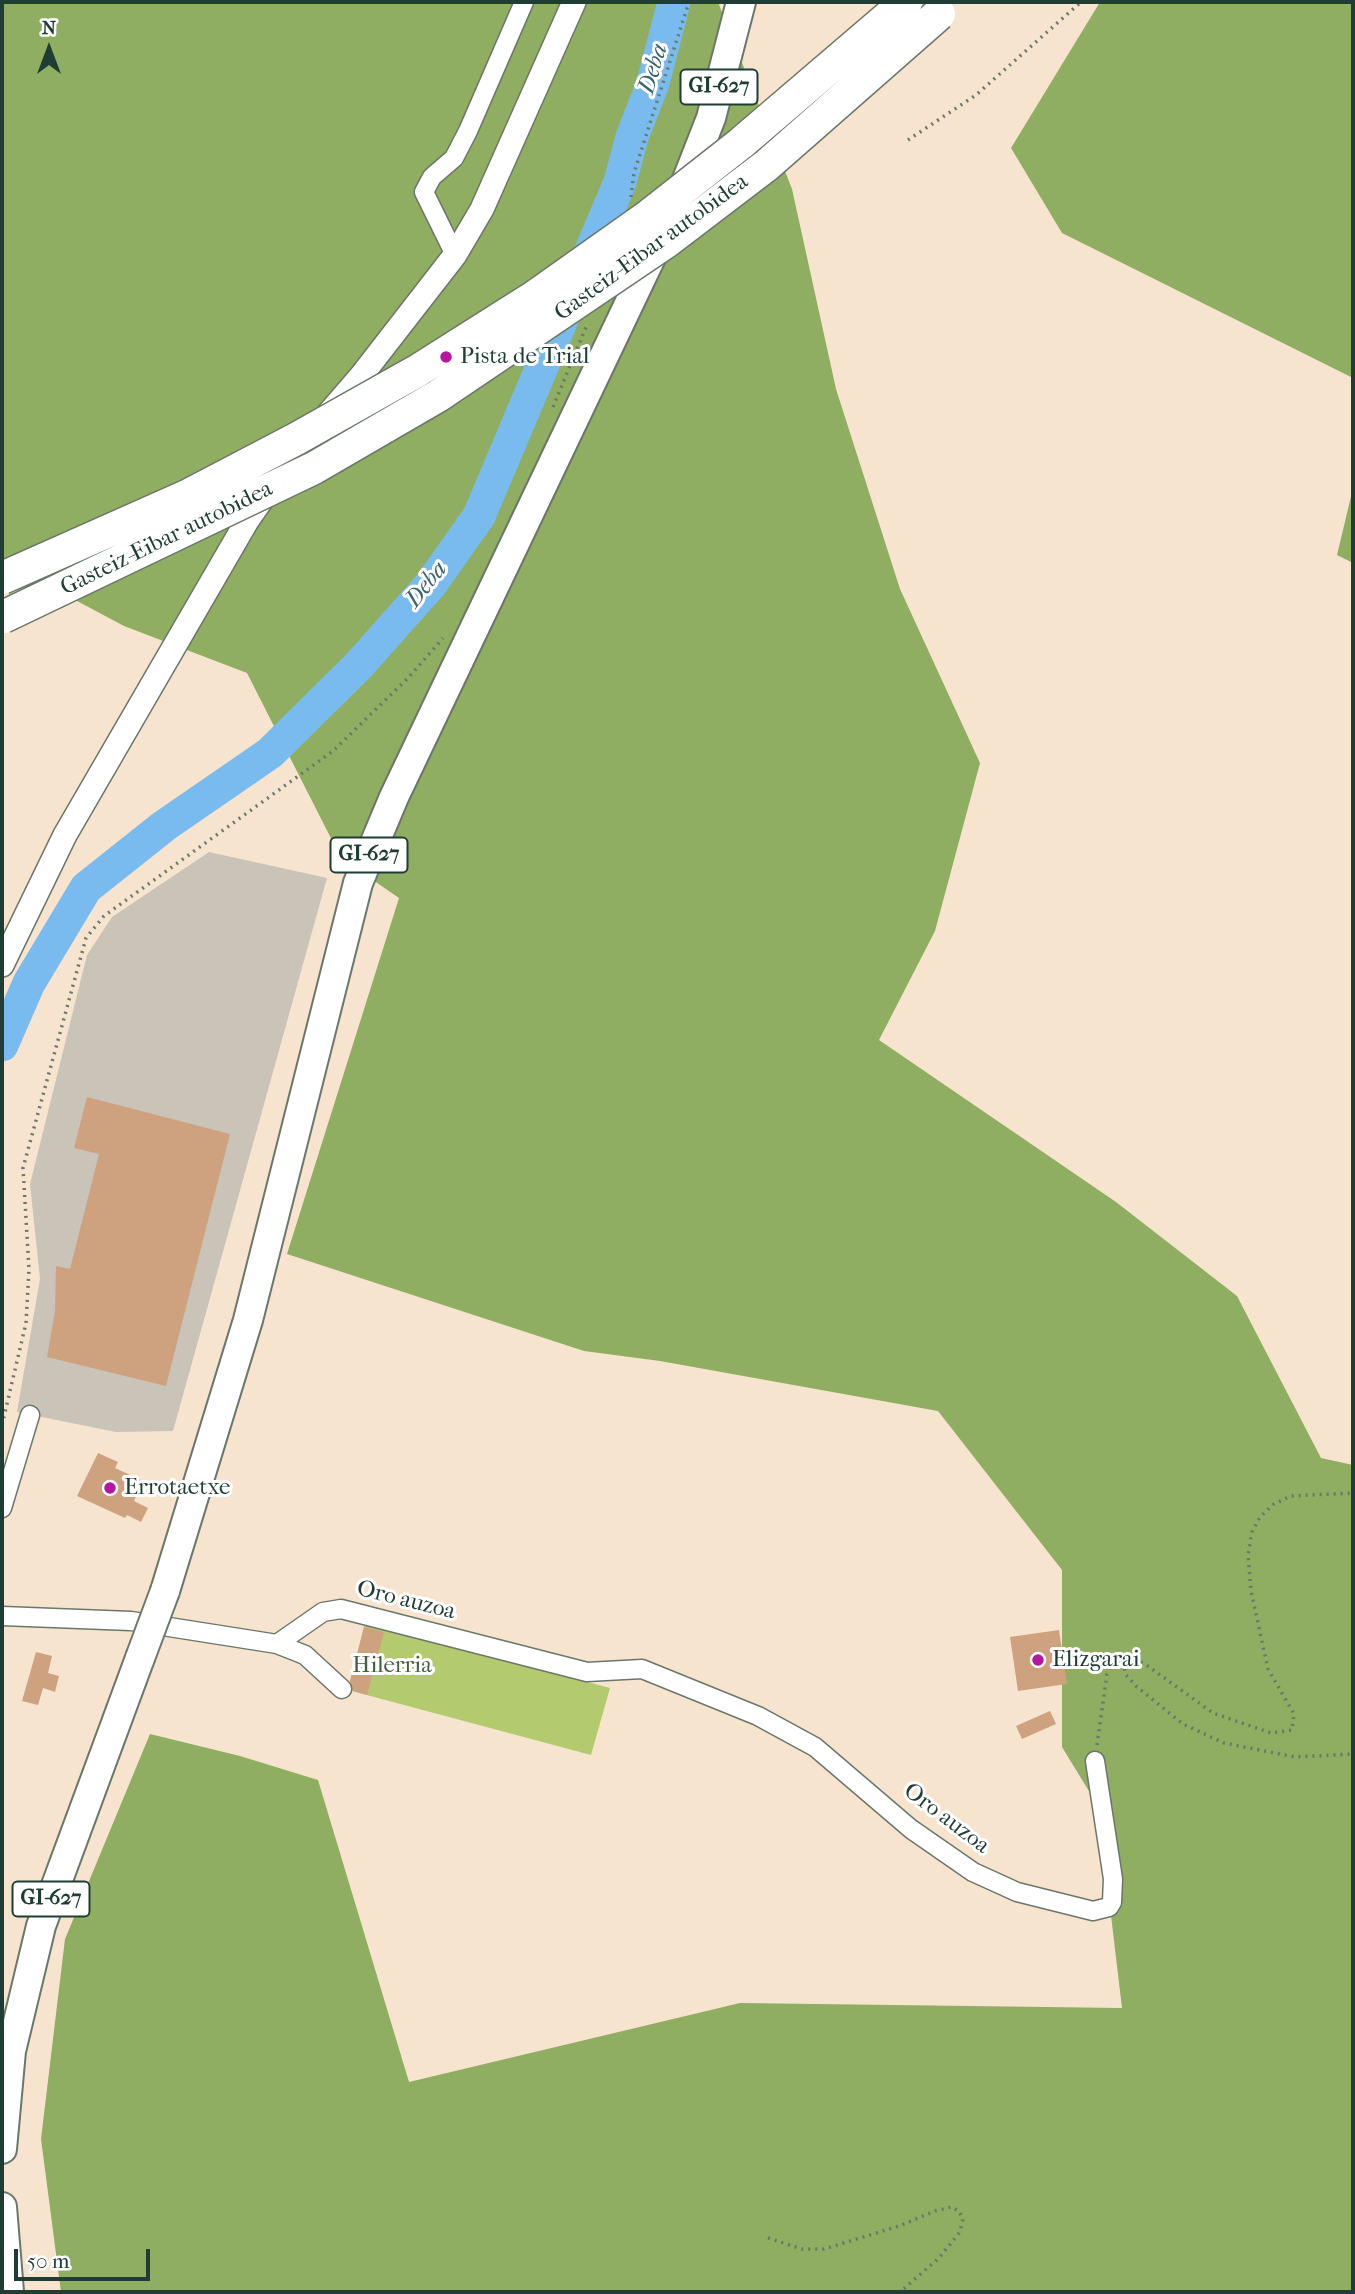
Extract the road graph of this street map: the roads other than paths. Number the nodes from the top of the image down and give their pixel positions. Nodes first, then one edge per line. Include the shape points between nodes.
1 (524, 2) edge
2 (575, 2) edge
3 (906, 2) edge
4 (738, 4) edge
5 (939, 14) dead end
6 (455, 255) junction
7 (2, 578) edge
8 (3, 617) edge
9 (2, 964) edge
10 (30, 1415) dead end
11 (2, 1508) edge
12 (2, 1616) edge
13 (277, 1644) junction
14 (342, 1689) dead end
15 (1095, 1761) road end
16 (2, 2149) edge
17 (2, 2207) edge
18 (9, 2292) edge

1 - 6 street via 454,158 432,177 424,192
2 - 6 street via 482,209
3 - 7 highway, Gasteiz-Eibar autobidea, bridge via 648,217 534,297 417,371 296,439 187,496
4 - 16 main road, GI-627, bridge via 712,118 695,164 394,797 358,883 248,1320 165,1591 41,1926 11,2051
5 - 8 highway, Gasteiz-Eibar autobidea, bridge via 767,165 666,242 449,388 314,468
6 - 9 street via 292,456 247,522 65,835
10 - 11 street
12 - 13 street via 131,1621
13 - 14 street via 305,1655
13 - 15 street, Oro auzoa via 323,1612 341,1609 587,1672 642,1669 758,1716 815,1747 911,1829 973,1872 1017,1892 1093,1911 1109,1908 1113,1879
17 - 18 main road

